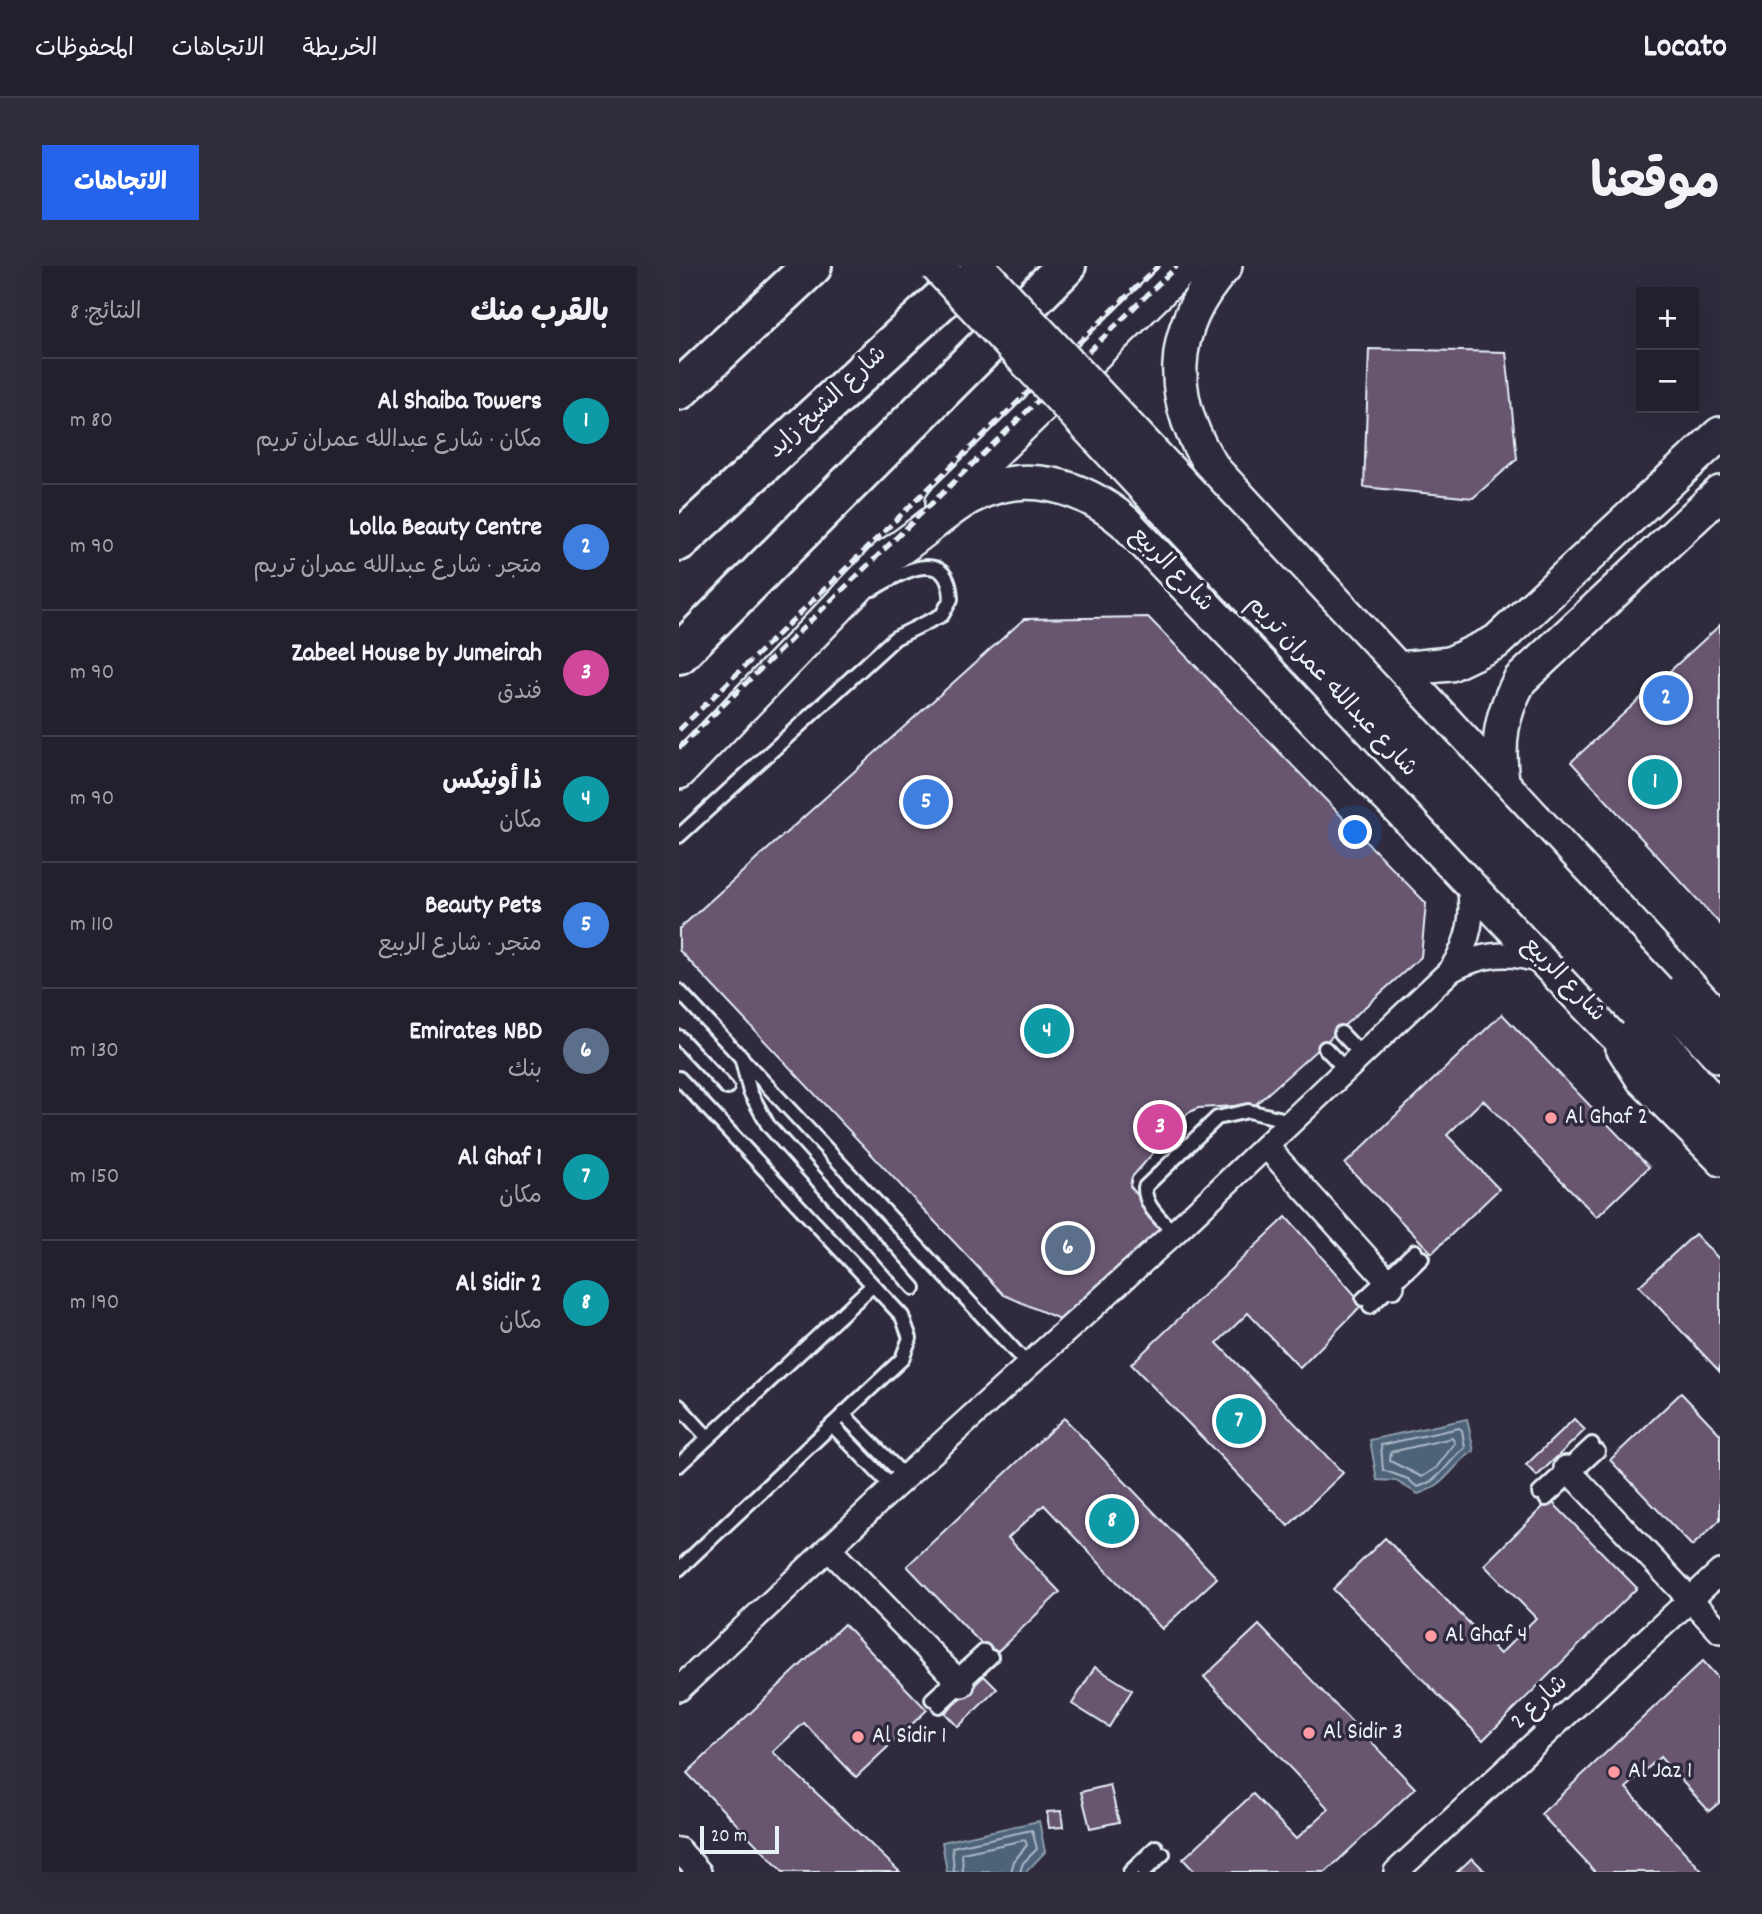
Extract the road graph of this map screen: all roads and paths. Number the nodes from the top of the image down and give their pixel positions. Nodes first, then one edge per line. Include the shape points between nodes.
1 (812, 266) edge
2 (937, 266) edge
3 (977, 266) edge
4 (1066, 266) edge
5 (1185, 266) edge
6 (1225, 266) edge
7 (679, 390) edge
8 (1720, 434) edge
9 (1720, 493) edge
10 (679, 541) edge
11 (886, 557) junction
12 (1518, 622) junction
13 (820, 624) junction
14 (679, 654) edge
15 (1541, 657) junction
16 (1399, 669) junction
17 (679, 772) edge
18 (1502, 781) junction
19 (679, 836) edge
20 (1468, 881) junction
21 (1547, 964) junction
22 (1451, 970) junction
23 (679, 991) edge
24 (1635, 1011) junction
25 (1720, 1020) edge
26 (1341, 1033) dead end
27 (679, 1037) edge
28 (1325, 1048) dead end
29 (740, 1055) junction
30 (1720, 1055) edge
31 (1353, 1062) junction
32 (679, 1078) edge
33 (727, 1088) dead end
34 (1720, 1111) edge
35 (1291, 1121) junction
36 (1720, 1135) edge
37 (1266, 1146) junction
38 (1720, 1164) edge
39 (1174, 1233) junction
40 (1418, 1254) dead end
41 (1389, 1282) junction
42 (872, 1286) junction
43 (914, 1288) dead end
44 (1366, 1303) dead end
45 (1028, 1365) junction
46 (679, 1406) edge
47 (843, 1414) junction
48 (832, 1425) junction
49 (708, 1438) junction
50 (1595, 1447) dead end
51 (679, 1465) edge
52 (1569, 1471) junction
53 (899, 1483) junction
54 (1543, 1496) dead end
55 (828, 1548) junction
56 (679, 1569) edge
57 (1720, 1572) edge
58 (1691, 1599) junction
59 (1720, 1632) edge
60 (988, 1654) dead end
61 (958, 1682) junction
62 (679, 1689) edge
63 (936, 1703) dead end
64 (679, 1850) edge
65 (699, 1872) edge
66 (1130, 1872) edge
67 (1144, 1872) edge
68 (1397, 1872) edge

1 - 7 highway
2 - 24 main road, شارع عبدالله عمران تريم, bridge
3 - 10 highway, شارع الشيخ زايد
3 - 24 main road, شارع عبدالله عمران تريم, bridge
4 - 14 highway
5 - 11 main road
6 - 16 main road via 1194,307 1184,335 1179,383 1198,447 1215,471
8 - 12 main road
9 - 15 main road
11 - 13 main road, شارع الربيع
11 - 20 main road, شارع الربيع via 969,498 996,487 1052,484 1104,504
12 - 15 main road via 1524,649
12 - 16 main road via 1474,655 1450,664
13 - 17 main road, شارع الربيع
13 - 19 lane via 915,566 934,568 951,590 942,615 895,638
15 - 18 main road via 1507,703 1498,754
16 - 18 main road
18 - 25 main road
20 - 21 main road, شارع الربيع
20 - 22 street via 1470,928
21 - 22 street via 1531,957 1498,954
21 - 24 main road, شارع الربيع
22 - 31 street
23 - 29 lane
24 - 30 main road, شارع عبدالله عمران تريم
24 - 34 main road, شارع عبدالله عمران تريم
24 - 36 main road, شارع الربيع
24 - 38 street, شارع الربيع via 1630,1070
26 - 31 lane
27 - 33 lane
28 - 31 lane
29 - 43 lane via 750,1092 768,1125
29 - 45 lane
31 - 35 street
32 - 42 lane
35 - 37 street
35 - 39 lane via 1237,1111 1208,1124 1145,1186 1144,1196 1152,1209
37 - 39 street
37 - 41 street
39 - 45 street
40 - 41 lane
41 - 44 lane
42 - 47 lane via 908,1326 908,1349
42 - 49 lane
45 - 53 street
46 - 49 lane
47 - 48 lane
47 - 53 lane
48 - 53 lane
48 - 56 lane
49 - 51 lane
50 - 52 lane
52 - 54 lane
52 - 58 street
53 - 55 street
55 - 61 street
55 - 62 street
57 - 58 street, شارع 2
58 - 59 street
58 - 68 street, شارع 2
60 - 61 lane
61 - 63 lane
64 - 65 street
66 - 67 lane via 1160,1850

